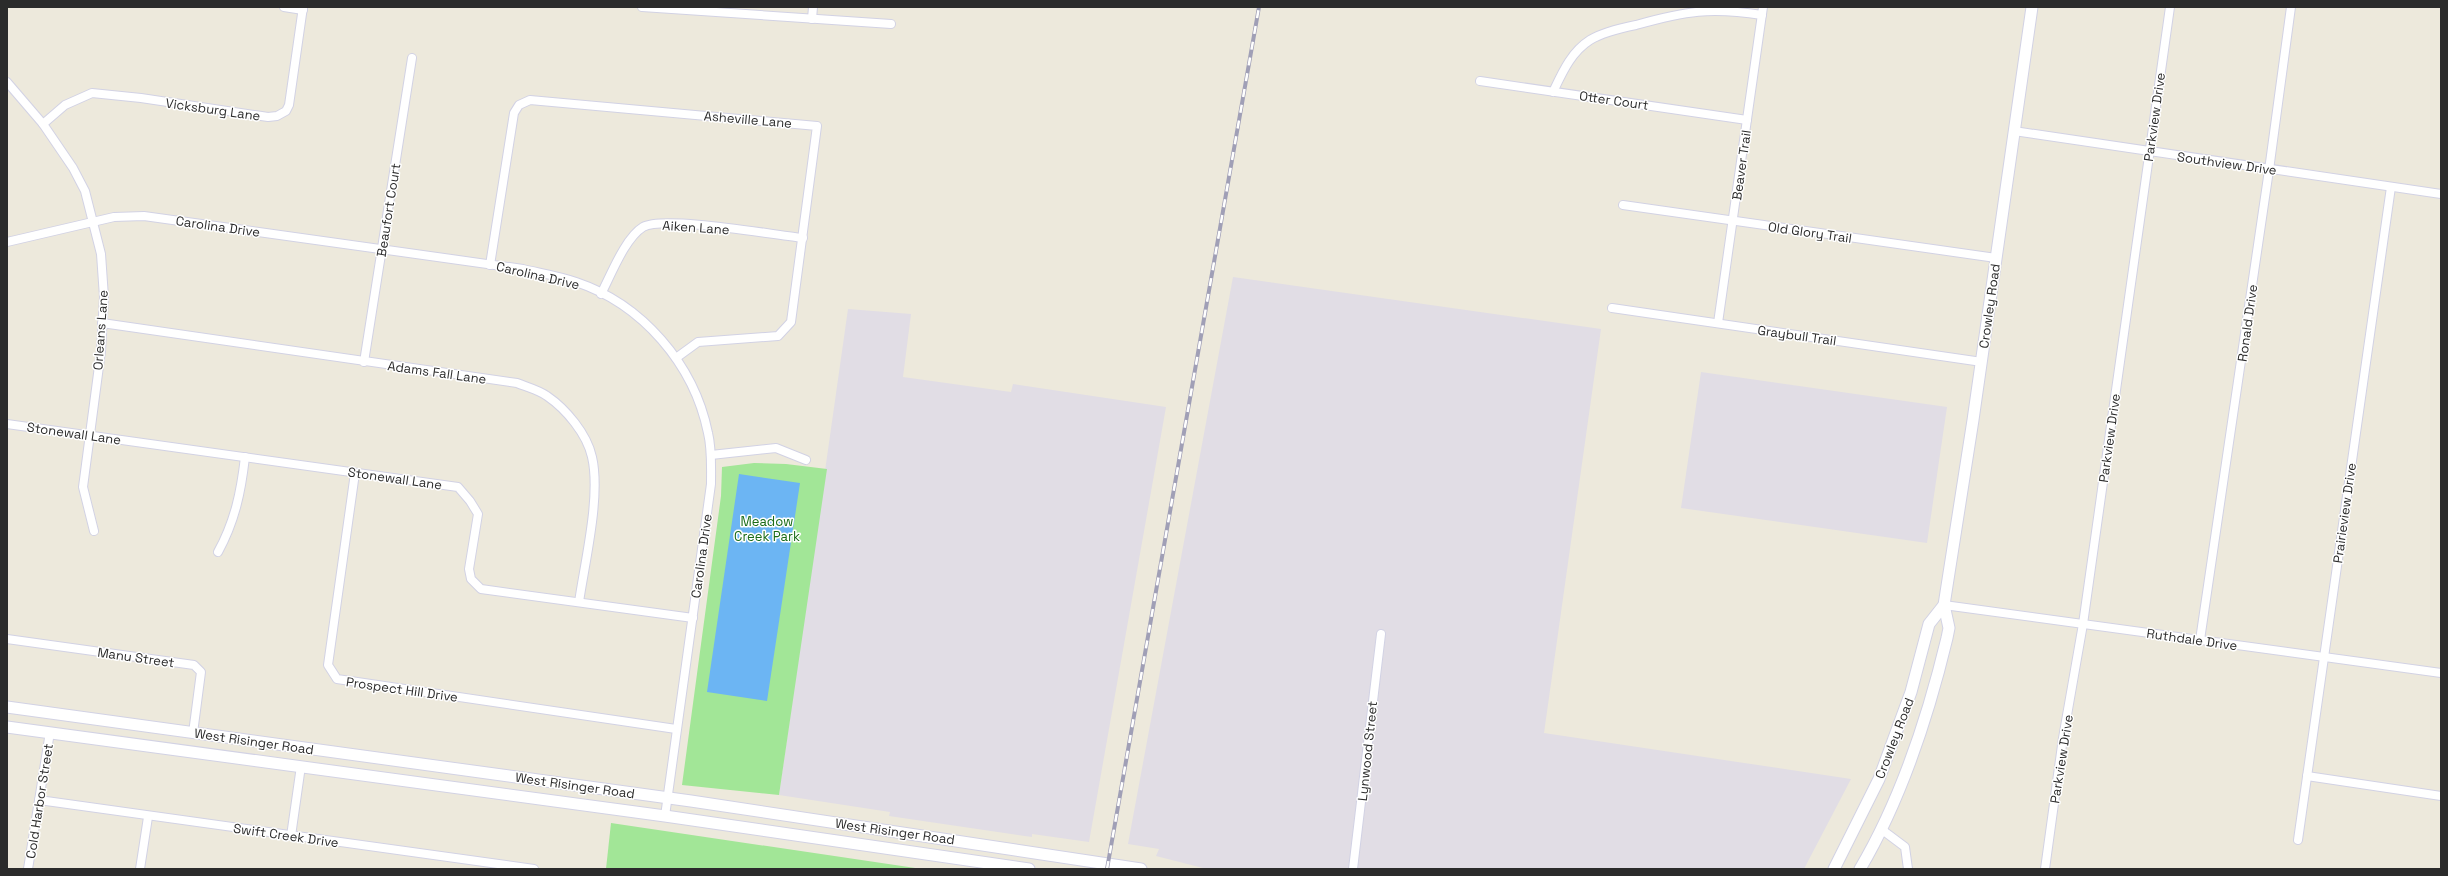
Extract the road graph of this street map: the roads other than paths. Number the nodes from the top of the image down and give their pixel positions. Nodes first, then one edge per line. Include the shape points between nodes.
1 (284, 7) edge
2 (642, 7) edge
3 (813, 7) edge
4 (2032, 7) edge
5 (2170, 7) edge
6 (2290, 7) edge
7 (303, 8) edge
8 (709, 10) edge
9 (1763, 11) edge
10 (812, 19) junction
11 (891, 24) dead end
12 (412, 58) dead end
13 (1480, 81) dead end
14 (7, 82) edge
15 (1553, 92) junction
16 (1747, 120) junction
17 (43, 124) junction
18 (2014, 131) junction
19 (2150, 152) junction
20 (2269, 170) junction
21 (2391, 187) junction
22 (2441, 194) edge
23 (1623, 205) dead end
24 (1733, 220) junction
25 (94, 222) junction
26 (803, 238) junction
27 (7, 242) edge
28 (382, 249) junction
29 (1996, 258) junction
30 (490, 264) junction
31 (602, 294) junction
32 (1612, 308) dead end
33 (102, 323) junction
34 (1718, 323) junction
35 (676, 358) junction
36 (364, 362) junction
37 (1982, 362) junction
38 (7, 424) edge
39 (89, 435) junction
40 (711, 455) junction
41 (245, 457) junction
42 (806, 460) dead end
43 (356, 473) junction
44 (94, 531) dead end
45 (218, 552) dead end
46 (579, 602) junction
47 (1944, 605) junction
48 (693, 618) junction
49 (2083, 624) junction
50 (1381, 634) dead end
51 (7, 639) edge
52 (2200, 640) junction
53 (2324, 657) junction
54 (2441, 673) edge
55 (7, 707) edge
56 (7, 727) edge
57 (676, 729) junction
58 (50, 732) junction
59 (193, 733) junction
60 (301, 766) junction
61 (2307, 776) junction
62 (2441, 796) edge
63 (667, 798) junction
64 (39, 800) junction
65 (665, 816) junction
66 (148, 817) junction
67 (859, 826) junction
68 (1881, 829) junction
69 (771, 832) junction
70 (291, 836) junction
71 (2298, 840) dead end
72 (28, 869) edge
73 (140, 869) edge
74 (534, 869) edge
75 (1029, 869) edge
76 (1141, 869) edge
77 (1353, 869) edge
78 (1834, 869) edge
79 (1860, 869) edge
80 (1908, 869) edge
81 (2045, 869) edge

1 - 7 street
2 - 8 street
3 - 10 street
4 - 18 main road, Crowley Road
5 - 19 street, Parkview Drive
6 - 20 street, Ronald Drive
7 - 17 street, Vicksburg Lane via 289,105 286,111 277,116 249,115 92,93 65,105
8 - 10 street
9 - 15 street via 1704,10 1672,15 1604,34 1589,40 1574,54 1563,69
9 - 16 street, Beaver Trail
10 - 11 street
12 - 28 street, Beaufort Court
13 - 15 street, Otter Court
14 - 17 street, Orleans Lane
15 - 16 street, Otter Court
16 - 24 street, Beaver Trail
17 - 25 street, Orleans Lane via 59,145 85,191
18 - 19 street, Southview Drive
18 - 29 main road, Crowley Road
19 - 20 street, Southview Drive
19 - 49 street, Parkview Drive
20 - 21 street, Southview Drive
20 - 52 street, Ronald Drive
21 - 22 street, Southview Drive
21 - 53 street, Prairieview Drive
23 - 24 street, Old Glory Trail
24 - 29 street, Old Glory Trail
24 - 34 street, Beaver Trail
25 - 27 street, Carolina Drive
25 - 28 street, Carolina Drive via 114,217 144,216
25 - 33 street, Orleans Lane via 101,254 104,297
26 - 30 street, Asheville Lane via 817,126 530,100 518,105 514,113
26 - 31 street, Aiken Lane via 666,222 644,227 629,241
26 - 35 street, Asheville Lane via 791,322 778,336 698,342
28 - 30 street, Carolina Drive
28 - 36 street, Beaufort Court
29 - 37 main road, Crowley Road
30 - 31 street, Carolina Drive via 577,282
31 - 35 street, Carolina Drive via 629,309 667,344
32 - 34 street, Graybull Trail
33 - 36 street, Adams Fall Lane
33 - 39 street, Orleans Lane
34 - 37 street, Graybull Trail
35 - 40 street, Carolina Drive via 694,390 708,432
36 - 46 street, Adams Fall Lane via 517,382 547,396 567,414 582,434 592,456 595,487
37 - 47 main road, Crowley Road
38 - 39 street, Stonewall Lane
39 - 41 street, Stonewall Lane
39 - 44 street, Orleans Lane via 83,487
40 - 42 street via 776,448
40 - 48 street, Carolina Drive via 711,484
41 - 43 street, Stonewall Lane
41 - 45 street via 239,502 230,530
43 - 46 street, Stonewall Lane via 458,487 478,514 469,569 471,580 481,589
43 - 57 street, Prospect Hill Drive via 328,665 337,679
46 - 48 street, Stonewall Lane
47 - 49 street, Ruthdale Drive
47 - 68 main road, Crowley Road via 1949,628 1935,686 1895,799
47 - 78 main road, Crowley Road via 1929,624 1911,692 1879,779
48 - 57 street, Carolina Drive
49 - 52 street, Ruthdale Drive
49 - 81 street, Parkview Drive via 2063,738
50 - 77 street, Lynwood Street
51 - 59 street, Manu Street via 194,665 201,672
52 - 53 street, Ruthdale Drive
53 - 54 street, Ruthdale Drive
53 - 61 street, Prairieview Drive
55 - 59 main road, West Risinger Road
56 - 58 main road, West Risinger Road
57 - 63 street, Carolina Drive
58 - 60 main road, West Risinger Road
58 - 64 street, Cold Harbor Street
59 - 63 main road, West Risinger Road
60 - 65 main road, West Risinger Road
60 - 70 street
61 - 62 street
61 - 71 street, Prairieview Drive
63 - 65 street, Carolina Drive
63 - 67 main road, West Risinger Road
64 - 66 street, Swift Creek Drive
64 - 72 street, Cold Harbor Street
65 - 69 main road, West Risinger Road
66 - 70 street, Swift Creek Drive
66 - 73 street
67 - 69 main road via 848,838 783,830
67 - 76 main road, West Risinger Road
68 - 79 main road, Crowley Road
68 - 80 street via 1905,847
69 - 75 main road, West Risinger Road
70 - 74 street, Swift Creek Drive

